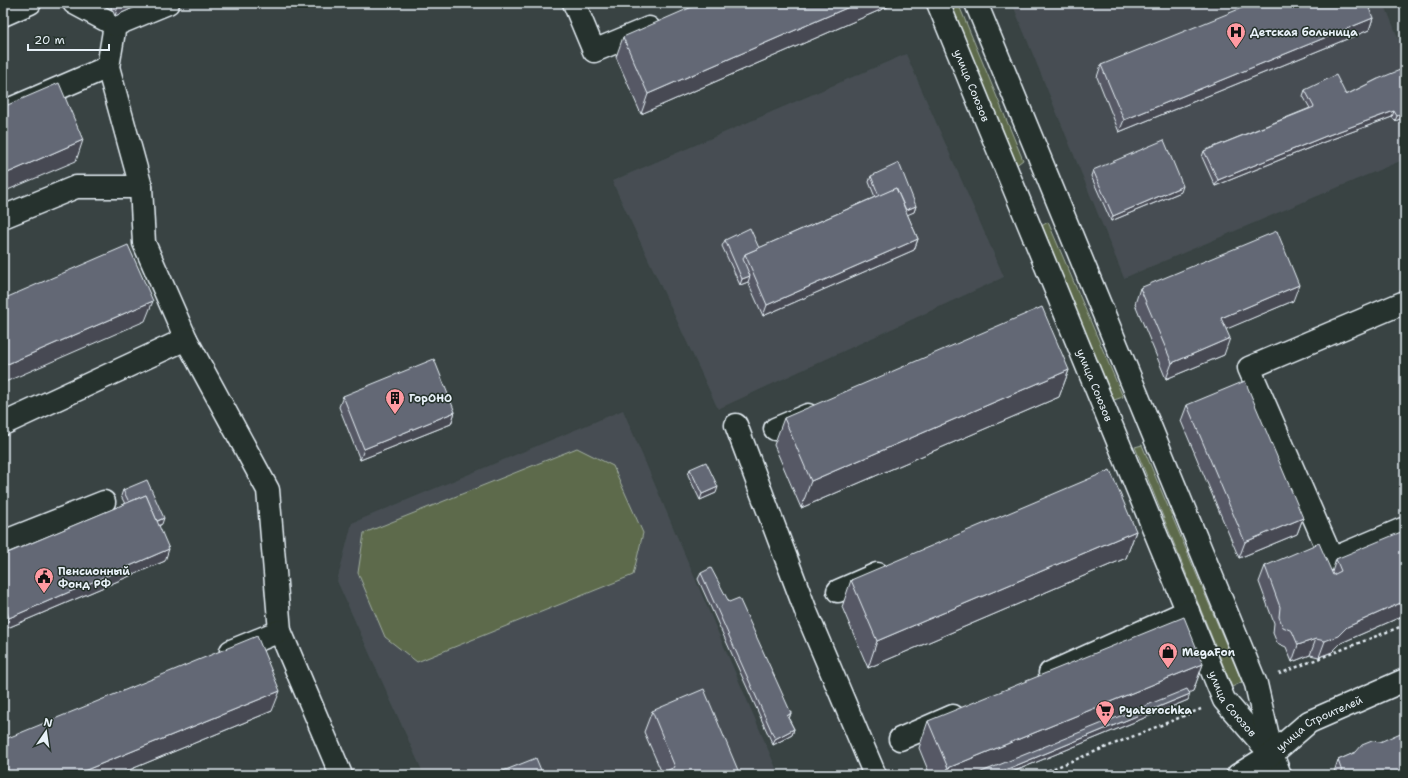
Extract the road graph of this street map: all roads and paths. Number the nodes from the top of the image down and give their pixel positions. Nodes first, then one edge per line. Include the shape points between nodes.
1 (30, 3) edge
2 (74, 3) edge
3 (168, 3) edge
4 (574, 3) edge
5 (938, 3) edge
6 (976, 3) edge
7 (3, 15) edge
8 (665, 21) edge
9 (115, 25) junction
10 (108, 67) junction
11 (3, 112) edge
12 (1045, 174) junction
13 (141, 187) junction
14 (1014, 188) junction
15 (3, 217) edge
16 (144, 243) junction
17 (123, 252) edge
18 (1405, 302) edge
19 (1062, 305) junction
20 (1041, 314) edge
21 (186, 339) junction
22 (1141, 406) junction
23 (825, 408) edge
24 (1109, 419) junction
25 (3, 424) edge
26 (736, 425) dead end
27 (775, 429) dead end
28 (1129, 468) junction
29 (1107, 477) edge
30 (104, 502) dead end
31 (1404, 530) edge
32 (3, 542) edge
33 (896, 566) edge
34 (838, 591) dead end
35 (1188, 611) junction
36 (280, 631) junction
37 (214, 657) edge
38 (1405, 680) edge
39 (1030, 682) edge
40 (972, 707) edge
41 (900, 739) dead end
42 (1272, 754) junction
43 (341, 775) edge
44 (875, 775) edge
45 (1238, 775) edge
46 (1280, 775) edge

1 - 7 street
2 - 9 street
3 - 9 street
4 - 8 street via 594,51
5 - 14 street, улица Союзов
6 - 12 street, улица Союзов
9 - 10 street
10 - 11 street
10 - 13 street
12 - 14 street
12 - 22 street, улица Союзов
13 - 15 street via 76,187
13 - 16 street
14 - 19 street, улица Союзов
16 - 17 street
16 - 21 street
18 - 31 street via 1249,368 1332,559
19 - 20 street
19 - 24 street, улица Союзов
21 - 25 street
21 - 36 street via 268,490
22 - 24 street
22 - 42 street, улица Союзов via 1256,684
23 - 27 street
24 - 28 street, улица Союзов
26 - 44 street via 807,614
28 - 29 street
28 - 35 street, улица Союзов
30 - 32 street
33 - 34 street
35 - 39 street
35 - 42 street, улица Союзов via 1224,700
36 - 37 street
36 - 43 street
38 - 42 street, улица Строителей via 1309,722
40 - 41 street
42 - 45 street, улица Строителей
42 - 46 street, улица Союзов

